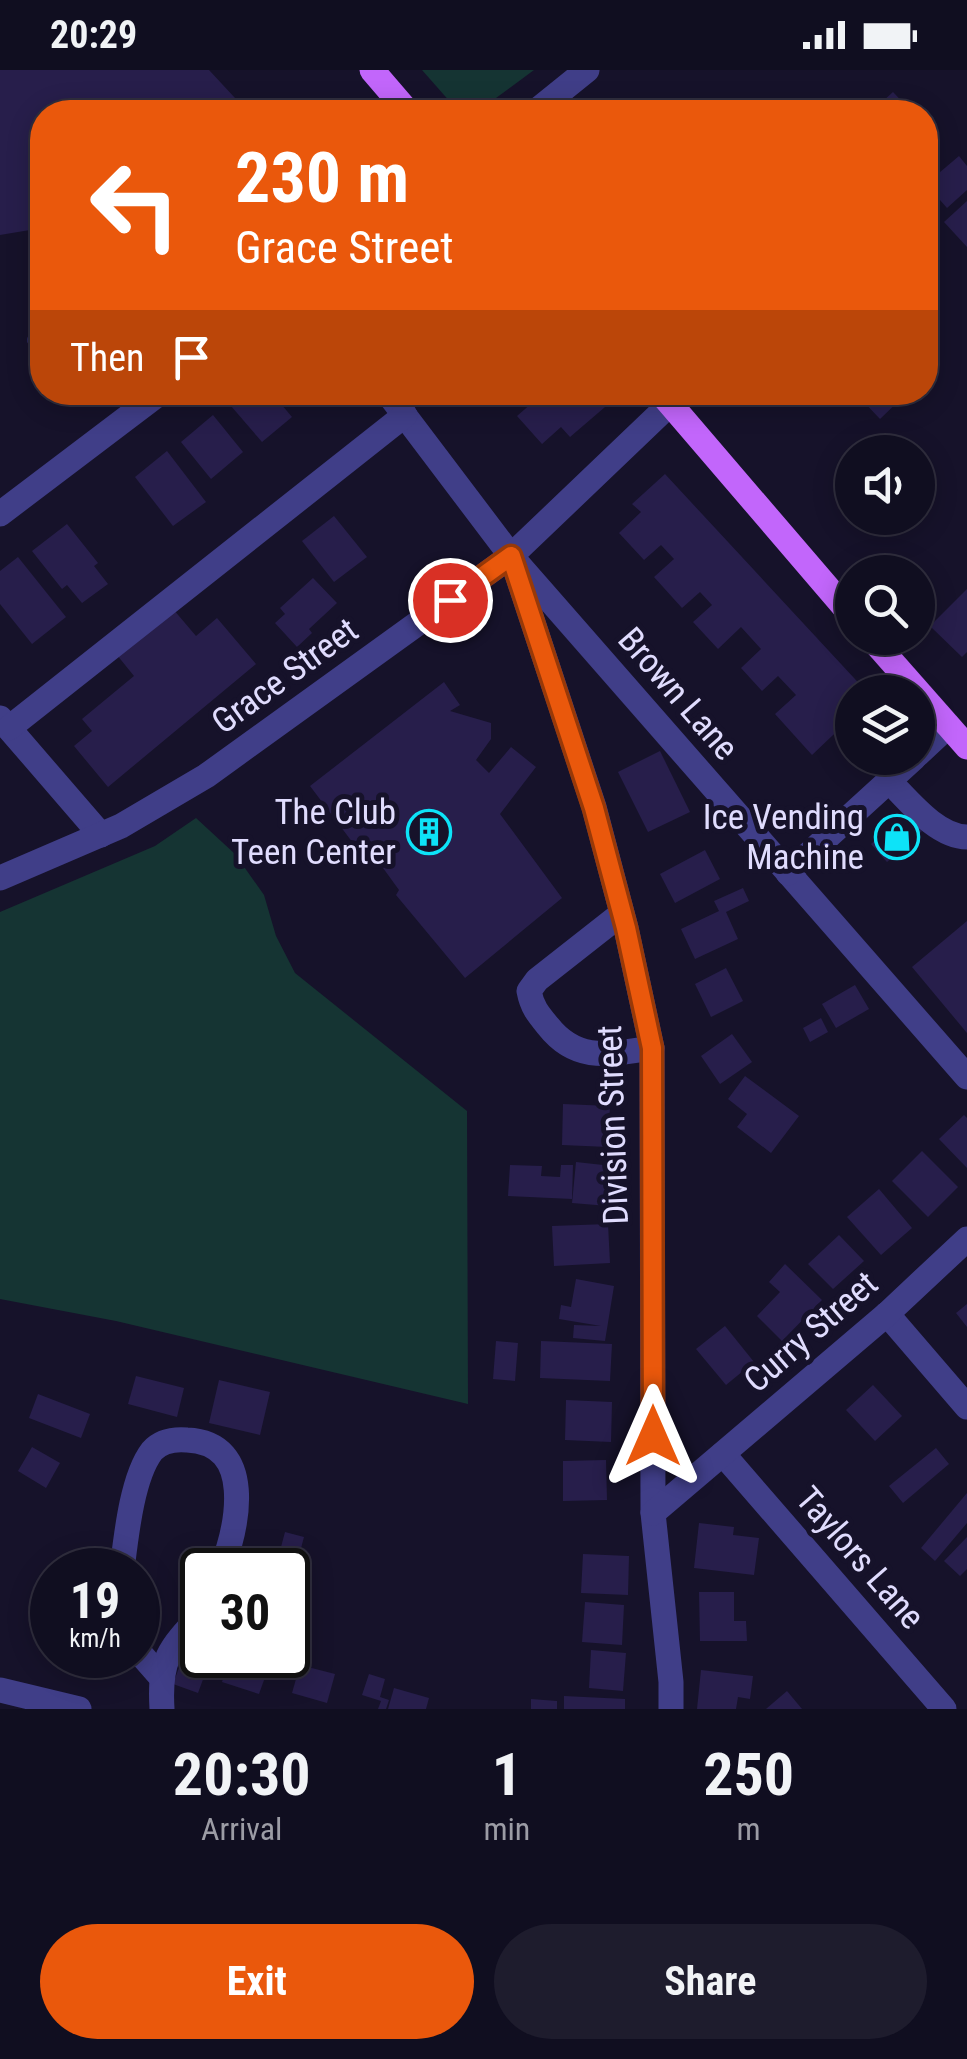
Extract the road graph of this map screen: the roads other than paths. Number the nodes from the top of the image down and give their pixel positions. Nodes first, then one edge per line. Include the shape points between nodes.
1 (372, 70) edge
2 (587, 70) edge
3 (398, 100) edge
4 (549, 100) edge
5 (124, 405) edge
6 (142, 405) edge
7 (397, 405) edge
8 (658, 405) edge
9 (671, 405) edge
10 (131, 414) junction
11 (405, 415) junction
12 (0, 514) edge
13 (511, 556) junction
14 (835, 596) edge
15 (886, 655) edge
16 (4, 723) edge
17 (948, 726) junction
18 (935, 738) edge
19 (967, 747) edge
20 (895, 775) edge
21 (889, 781) junction
22 (102, 835) junction
23 (967, 837) edge
24 (788, 873) junction
25 (0, 878) edge
26 (621, 914) junction
27 (652, 1048) junction
28 (967, 1077) edge
29 (967, 1239) edge
30 (887, 1314) junction
31 (967, 1407) edge
32 (723, 1454) junction
33 (653, 1513) junction
34 (125, 1548) edge
35 (226, 1548) edge
36 (180, 1637) edge
37 (160, 1676) joint
38 (671, 1682) junction
39 (0, 1690) edge
40 (79, 1709) edge
41 (162, 1709) edge
42 (671, 1709) edge
43 (684, 1709) edge
44 (944, 1709) edge

1 - 3 main road
2 - 4 street
5 - 10 street
6 - 10 street
7 - 11 street, Brown Lane
8 - 13 street, Grace Street
9 - 14 main road
10 - 12 street
11 - 13 street, Brown Lane
11 - 16 street
13 - 22 street, Grace Street via 206,776
13 - 24 street, Brown Lane
13 - 26 street, Division Street via 594,808
15 - 17 main road
16 - 22 street
17 - 18 street
17 - 19 main road
20 - 21 street
21 - 23 street via 941,828
21 - 24 street
22 - 25 street, Grace Street
24 - 28 street, Brown Lane
26 - 27 street, Division Street
26 - 27 street via 528,991 556,1038 572,1049 590,1056
27 - 33 street, Division Street
29 - 30 street, Curry Street
30 - 31 street
30 - 32 street, Curry Street
32 - 33 street, Curry Street
32 - 44 street, Taylors Lane
33 - 38 street, Division Street
34 - 35 street via 153,1450 188,1440 210,1443 227,1456 236,1508
36 - 37 street
37 - 41 street
38 - 42 street, Division Street
38 - 43 street
39 - 40 street

